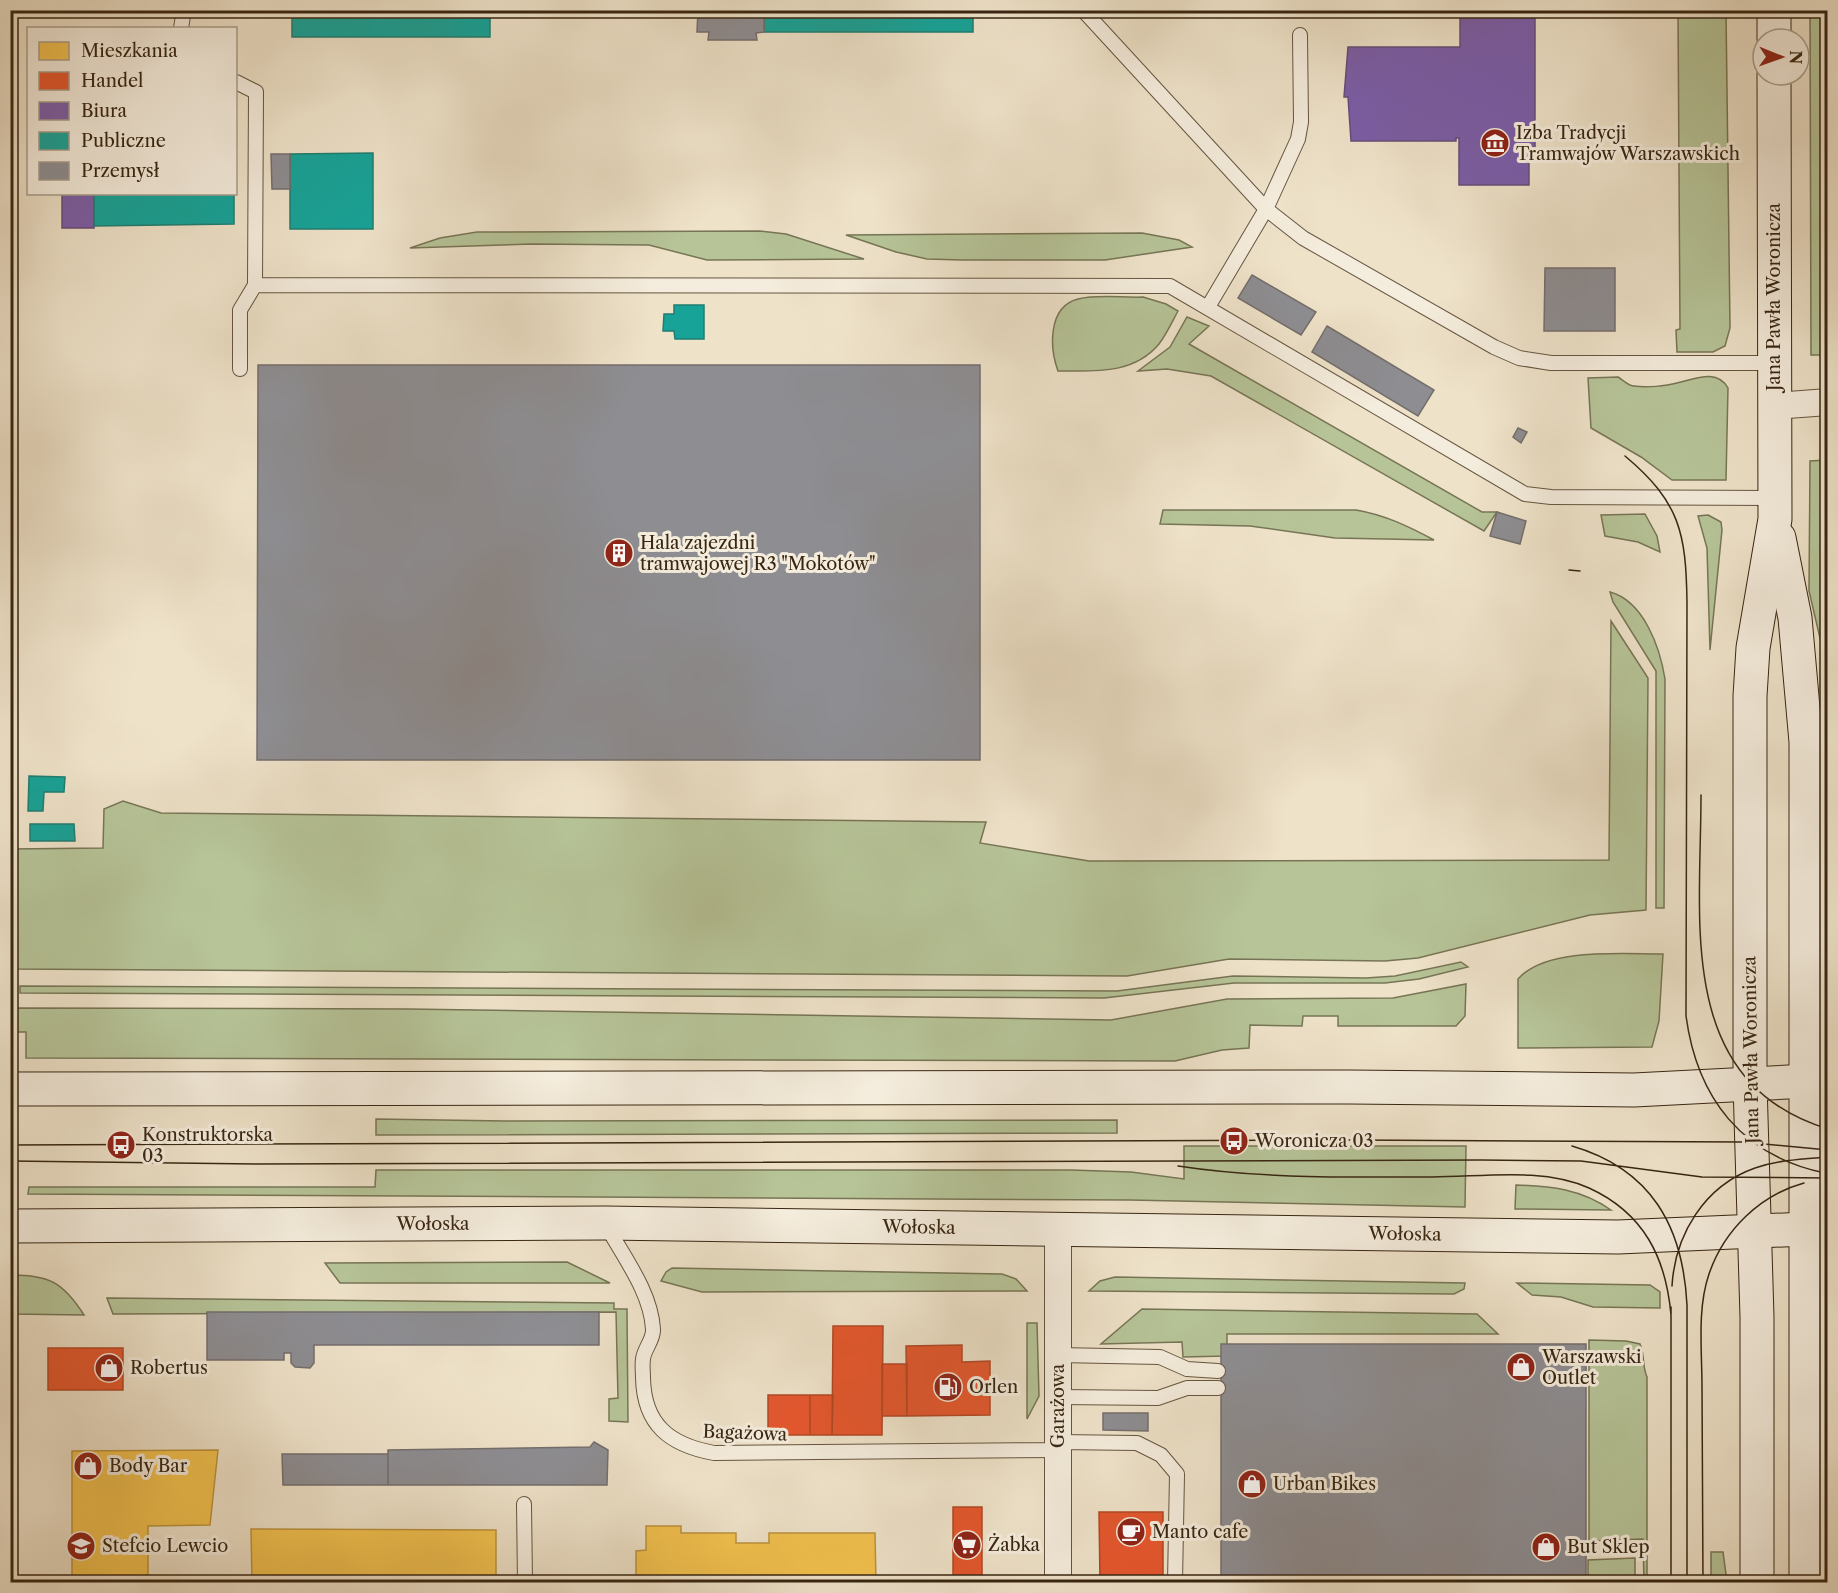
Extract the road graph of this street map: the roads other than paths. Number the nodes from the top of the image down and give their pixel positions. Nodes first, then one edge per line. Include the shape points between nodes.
1 (184, 10) edge
2 (1083, 10) edge
3 (1774, 10) edge
4 (181, 27) edge
5 (1774, 27) edge
6 (1300, 34) dead end
7 (237, 82) edge
8 (1774, 87) edge
9 (1266, 209) junction
10 (255, 285) junction
11 (1208, 307) junction
12 (1774, 363) junction
13 (240, 369) dead end
14 (1827, 402) edge
15 (1775, 406) junction
16 (1775, 508) junction
17 (1805, 956) junction
18 (1827, 1005) edge
19 (1816, 1081) edge
20 (1750, 1084) junction
21 (10, 1089) edge
22 (605, 1223) junction
23 (10, 1226) edge
24 (1816, 1228) edge
25 (1058, 1229) junction
26 (1754, 1232) junction
27 (1827, 1312) edge
28 (1058, 1355) junction
29 (1218, 1371) dead end
30 (1218, 1388) dead end
31 (1059, 1397) junction
32 (1805, 1401) junction
33 (1058, 1446) junction
34 (524, 1504) dead end
35 (525, 1582) edge
36 (1058, 1582) edge
37 (1175, 1582) edge
38 (1757, 1582) edge
39 (1806, 1582) edge

1 - 4 lane
2 - 9 lane
3 - 5 main road
6 - 9 lane via 1298,139
7 - 10 lane via 256,92
8 - 12 main road, Jana Pawła Woronicza
9 - 11 lane
9 - 12 lane via 1302,238 1518,358 1551,363
10 - 11 lane via 1170,286
10 - 13 lane via 240,310
11 - 16 lane via 1525,494
12 - 15 main road, Jana Pawła Woronicza
14 - 15 street
15 - 16 main road, Jana Pawła Woronicza
16 - 17 main road, Jana Pawła Woronicza via 1796,618 1804,713
16 - 20 main road, Jana Pawła Woronicza via 1751,672
17 - 18 main road via 1810,976
17 - 19 main road, Jana Pawła Woronicza
19 - 20 main road
19 - 24 main road, Jana Pawła Woronicza
20 - 21 main road via 1634,1090
20 - 26 main road, Jana Pawła Woronicza
22 - 23 main road, Wołoska
22 - 25 main road, Wołoska
22 - 33 lane, Bagażowa via 646,1299 654,1331 642,1359 644,1398 653,1419 669,1438 692,1449 714,1453
24 - 26 main road, Wołoska
24 - 32 main road, Jana Pawła Woronicza
25 - 26 main road, Wołoska via 1519,1237
25 - 28 street, Garażowa
26 - 38 main road, Jana Pawła Woronicza
27 - 32 main road
28 - 29 lane via 1160,1357 1187,1369
28 - 31 street, Garażowa
30 - 31 lane via 1187,1388 1158,1398
31 - 33 street, Garażowa
32 - 39 main road, Jana Pawła Woronicza
33 - 36 street, Garażowa
33 - 37 lane, Bagażowa via 1137,1443 1161,1455 1177,1474
34 - 35 lane

